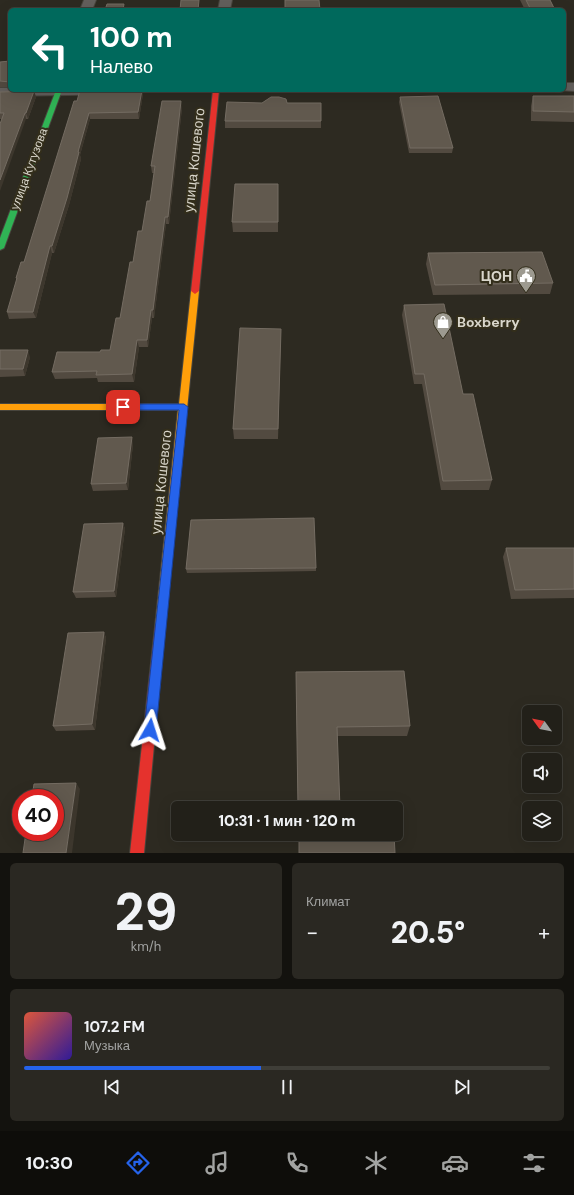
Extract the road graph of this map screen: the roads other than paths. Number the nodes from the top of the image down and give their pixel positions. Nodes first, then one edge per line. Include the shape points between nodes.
1 (57, 92) edge
2 (216, 92) edge
3 (0, 248) edge
4 (0, 407) edge
5 (184, 407) junction
6 (137, 853) edge

1 - 3 street, улица Кутузова
2 - 5 street, улица Кошевого
4 - 5 street
5 - 6 street, улица Кошевого

